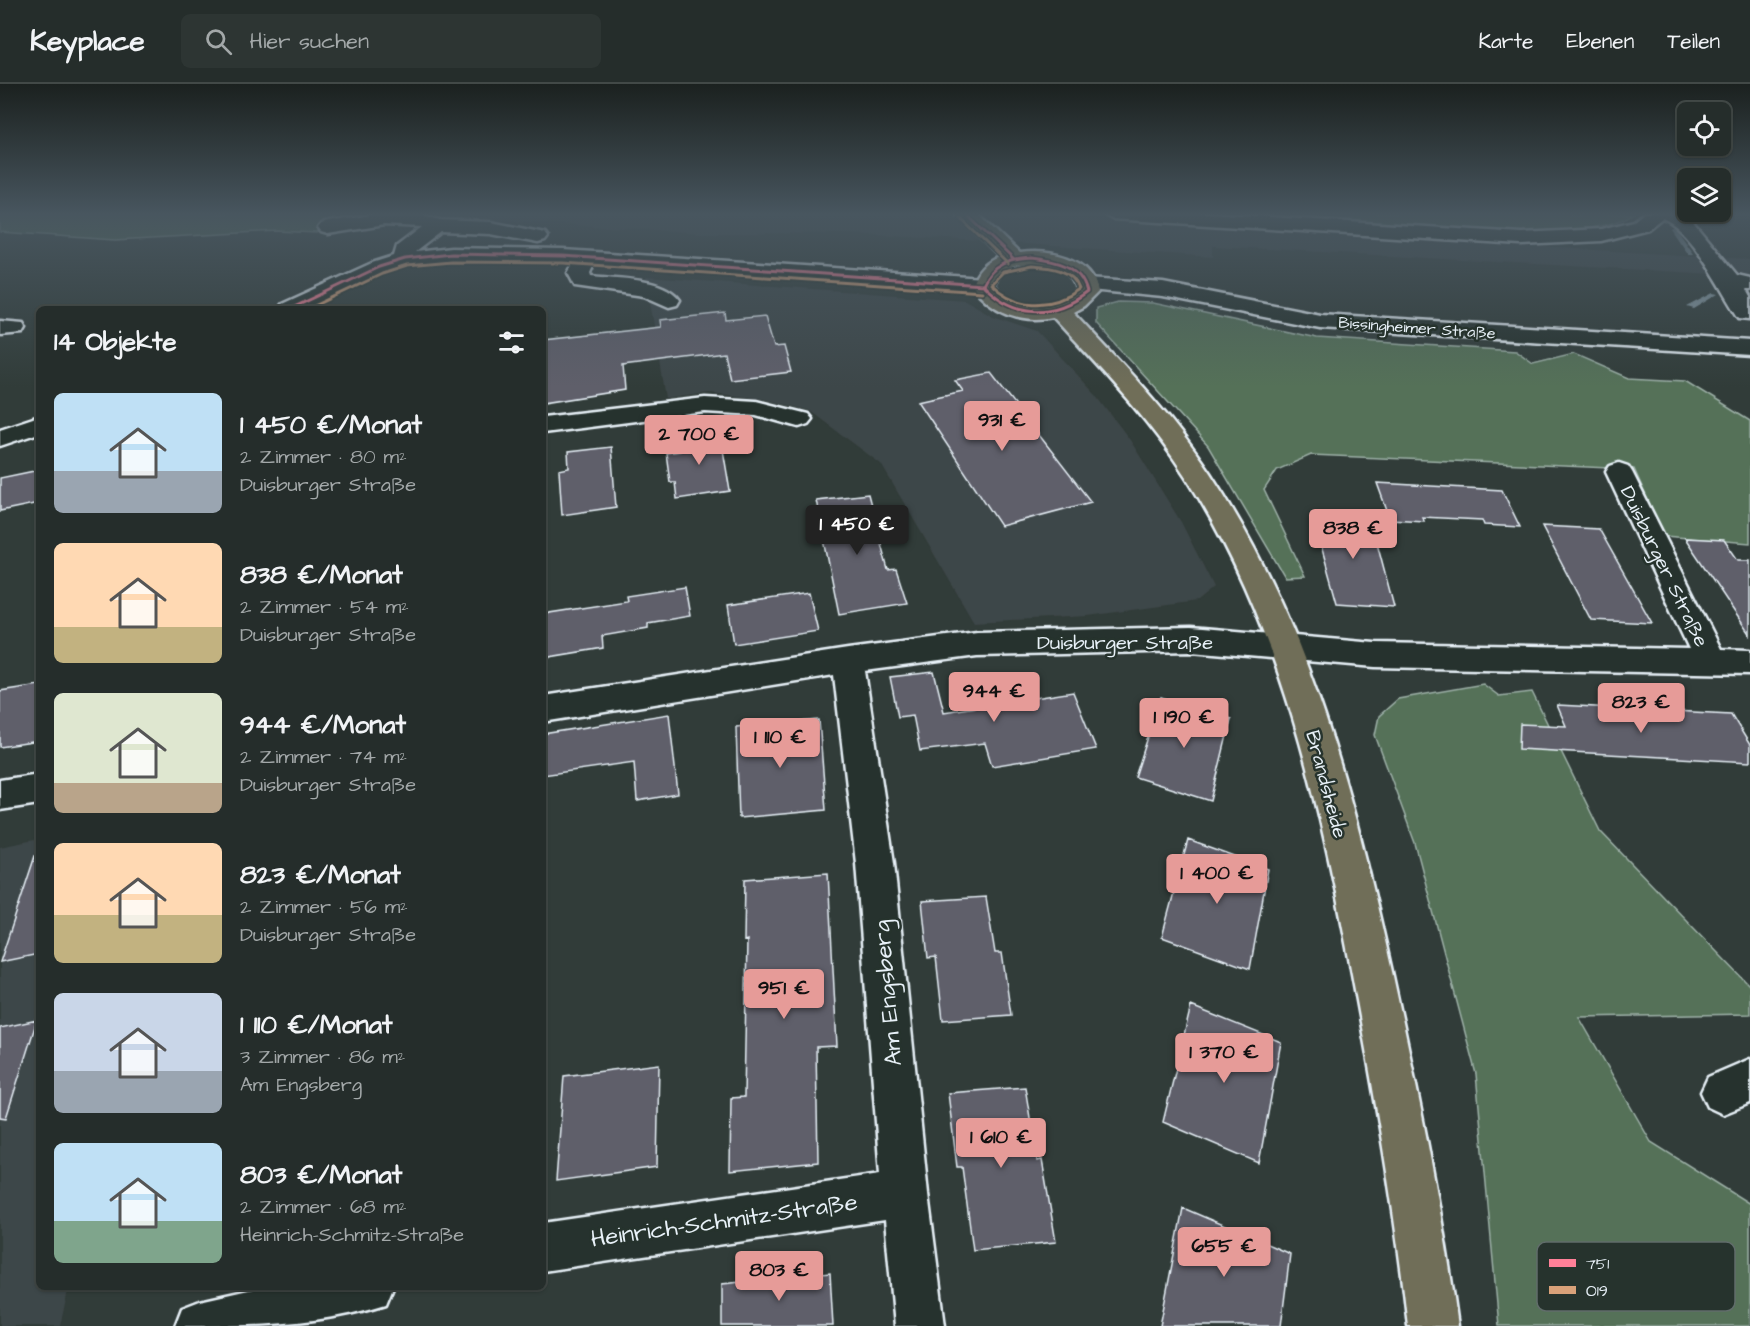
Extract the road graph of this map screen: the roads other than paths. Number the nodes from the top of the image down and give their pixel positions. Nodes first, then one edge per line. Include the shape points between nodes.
1 (369, 271) edge
2 (580, 271) edge
3 (777, 271) edge
4 (990, 271) edge
5 (1076, 271) edge
6 (1730, 271) edge
7 (1740, 282) edge
8 (1087, 284) junction
9 (983, 285) junction
10 (669, 300) dead end
11 (296, 306) edge
12 (1058, 310) junction
13 (1748, 313) dead end
14 (1750, 348) edge
15 (799, 419) dead end
16 (36, 425) edge
17 (546, 425) edge
18 (0, 438) edge
19 (1619, 472) dead end
20 (1287, 649) junction
21 (848, 661) junction
22 (1711, 661) junction
23 (1750, 662) edge
24 (546, 709) edge
25 (36, 789) edge
26 (0, 795) edge
27 (905, 1194) junction
28 (546, 1247) edge
29 (356, 1290) edge
30 (200, 1326) edge
31 (920, 1326) edge
32 (1432, 1326) edge

1 - 11 street
2 - 10 street via 583,281 650,290
3 - 9 street
4 - 9 main road
5 - 8 main road
6 - 7 street
7 - 13 street
8 - 12 main road via 1081,300
8 - 14 street, Bissingheimer Straße via 1163,290 1320,321
9 - 12 main road via 988,294 1010,307
12 - 20 main road, Brandsheide via 1150,409 1185,455 1226,524
15 - 17 street via 756,408 705,405
16 - 18 street
19 - 22 street, Duisburger Straße
20 - 21 street, Duisburger Straße via 1191,639 1009,643 962,645
20 - 22 street, Duisburger Straße via 1468,658
20 - 32 main road, Brandsheide via 1316,736 1355,891 1394,1081
21 - 24 street, Duisburger Straße
21 - 27 street, Am Engsberg via 875,863
22 - 23 street, Duisburger Straße
25 - 26 street
27 - 28 street, Heinrich-Schmitz-Straße
27 - 31 street, Am Engsberg
29 - 30 street

